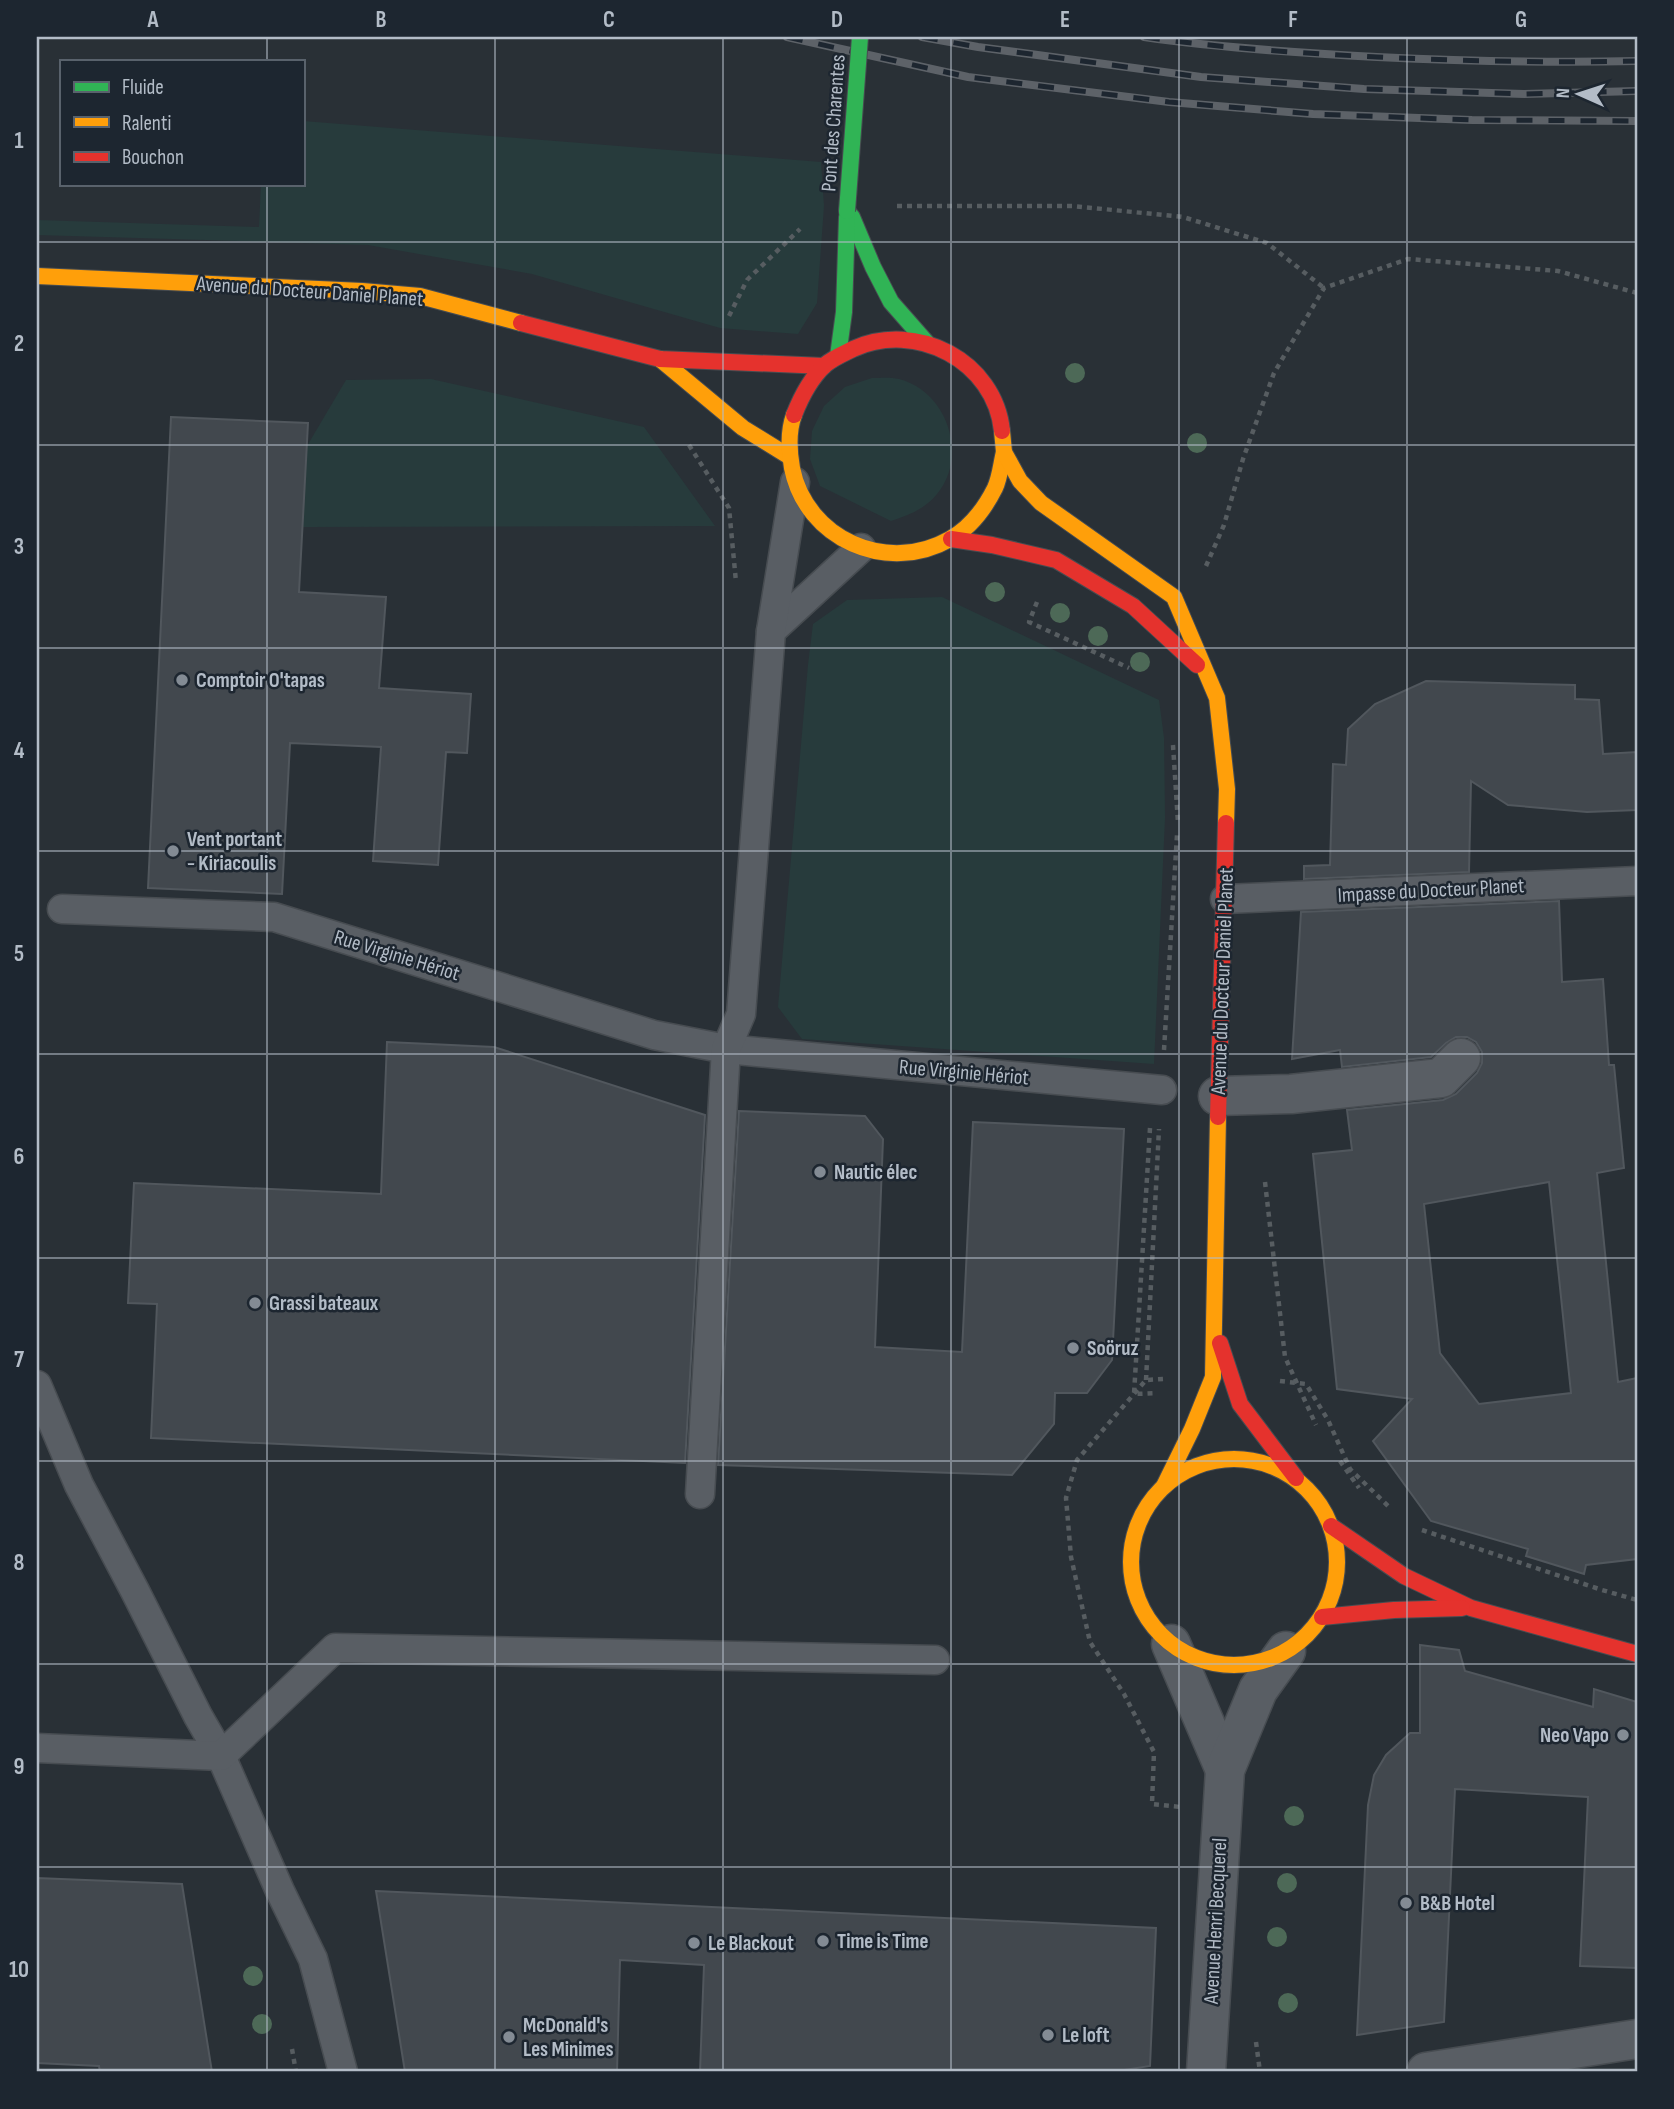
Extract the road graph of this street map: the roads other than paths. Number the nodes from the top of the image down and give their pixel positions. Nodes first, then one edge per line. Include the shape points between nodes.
1 (860, 37) edge
2 (847, 212) junction
3 (37, 276) edge
4 (927, 343) junction
5 (838, 356) junction
6 (660, 359) junction
7 (824, 366) junction
8 (1004, 452) junction
9 (792, 470) junction
10 (951, 539) junction
11 (861, 548) junction
12 (771, 631) junction
13 (1207, 673) junction
14 (1637, 881) edge
15 (1225, 899) junction
16 (62, 909) dead end
17 (726, 1049) junction
18 (1461, 1058) dead end
19 (1162, 1090) road end
20 (1218, 1096) junction
21 (1216, 1293) junction
22 (37, 1385) edge
23 (1296, 1479) junction
24 (1164, 1486) junction
25 (700, 1494) dead end
26 (1331, 1526) junction
27 (1471, 1608) junction
28 (1322, 1617) junction
29 (1171, 1644) junction
30 (1286, 1651) junction
31 (1637, 1654) edge
32 (934, 1660) dead end
33 (37, 1748) edge
34 (221, 1756) junction
35 (1224, 1770) junction
36 (1637, 2039) edge
37 (343, 2072) edge
38 (1206, 2072) edge
39 (1426, 2072) edge

1 - 2 street, Pont des Charentes, bridge
2 - 4 street via 891,302
2 - 5 street, Pont des Charentes
3 - 6 street, Avenue du Docteur Daniel Planet via 420,296
4 - 5 street via 897,338 866,343
4 - 8 street via 953,355 975,373 992,396
5 - 7 street
6 - 7 street, Avenue du Docteur Daniel Planet
6 - 9 street, Avenue du Docteur Daniel Planet
7 - 9 street via 803,392 791,424
8 - 10 street via 996,486 978,516
8 - 13 street, Avenue du Docteur Daniel Planet via 1020,481 1041,503 1174,597
9 - 11 street via 810,511 833,533
9 - 12 lane
10 - 11 street via 922,551 891,554
10 - 13 street via 1056,560 1133,607
11 - 12 lane
12 - 17 lane via 741,1014
13 - 15 street, Avenue du Docteur Daniel Planet via 1217,698 1227,789
14 - 15 lane, Impasse du Docteur Planet
15 - 20 street, Avenue du Docteur Daniel Planet
16 - 17 lane, Rue Virginie Hériot via 274,917 654,1035
17 - 19 lane, Rue Virginie Hériot
17 - 25 lane
18 - 20 street via 1441,1078 1291,1094
20 - 21 street, Avenue du Docteur Daniel Planet
21 - 23 street, Avenue du Docteur Daniel Planet via 1221,1350 1240,1404
21 - 24 street, Avenue du Docteur Daniel Planet via 1213,1377
22 - 34 lane via 79,1485
23 - 24 street via 1264,1462 1228,1458 1194,1467
23 - 26 street via 1317,1500
24 - 29 street via 1145,1510 1134,1537 1132,1567 1137,1596 1151,1622
26 - 27 street via 1404,1576
26 - 28 street via 1338,1557 1334,1588
27 - 28 street
27 - 31 street
28 - 30 street
29 - 30 street via 1192,1656 1240,1665
29 - 35 street
30 - 35 street via 1258,1690
32 - 34 lane via 335,1648
33 - 34 lane
34 - 37 lane via 313,1958
35 - 38 street, Avenue Henri Becquerel
36 - 39 street

